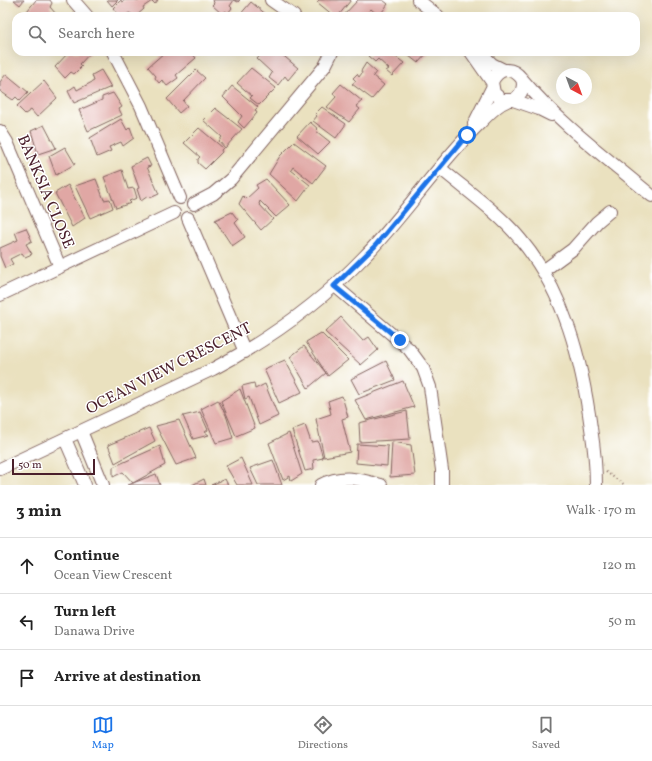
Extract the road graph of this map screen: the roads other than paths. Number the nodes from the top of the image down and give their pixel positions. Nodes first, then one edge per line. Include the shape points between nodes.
1 (73, 0) edge
2 (271, 0) edge
3 (418, 0) edge
4 (83, 12) edge
5 (288, 12) edge
6 (433, 12) edge
7 (115, 56) edge
8 (330, 56) edge
9 (474, 56) edge
10 (484, 56) edge
11 (504, 70) junction
12 (522, 79) junction
13 (492, 85) junction
14 (510, 101) junction
15 (566, 124) junction
16 (0, 131) edge
17 (467, 135) junction
18 (440, 168) junction
19 (652, 196) edge
20 (180, 198) junction
21 (194, 204) junction
22 (610, 211) dead end
23 (174, 213) junction
24 (188, 218) junction
25 (60, 266) junction
26 (543, 271) junction
27 (334, 286) junction
28 (0, 295) edge
29 (245, 352) junction
30 (81, 431) junction
31 (65, 438) junction
32 (0, 469) edge
33 (85, 485) edge
34 (103, 485) edge
35 (321, 485) edge
36 (381, 485) edge
37 (442, 485) edge
38 (596, 485) edge

1 - 4 street
2 - 5 street
3 - 6 street
7 - 20 street via 141,106
8 - 21 street via 325,66 231,179 213,194
9 - 13 street
10 - 11 street
11 - 12 street via 514,71
11 - 13 street via 495,76
12 - 14 street via 521,93
12 - 15 street
13 - 14 street via 498,97
13 - 17 street, OCEAN VIEW CRESCENT
14 - 15 street via 539,109
14 - 17 street, OCEAN VIEW CRESCENT via 496,108
15 - 19 street
16 - 25 street, BANKSIA CLOSE via 8,142
17 - 18 street, OCEAN VIEW CRESCENT
18 - 26 street via 509,227
18 - 27 street, OCEAN VIEW CRESCENT via 375,246
20 - 21 street via 189,198
20 - 23 street via 174,205
21 - 24 street via 193,212
22 - 26 street via 573,249
23 - 24 street via 180,218
23 - 25 street
24 - 29 street
25 - 28 street
26 - 38 street via 564,316 580,364 596,467
27 - 29 street, OCEAN VIEW CRESCENT via 308,309
27 - 37 street via 409,349 423,368 432,396
29 - 30 street, OCEAN VIEW CRESCENT
30 - 31 street, OCEAN VIEW CRESCENT
30 - 34 street
31 - 32 street, OCEAN VIEW CRESCENT
31 - 33 street
35 - 36 street via 342,478

